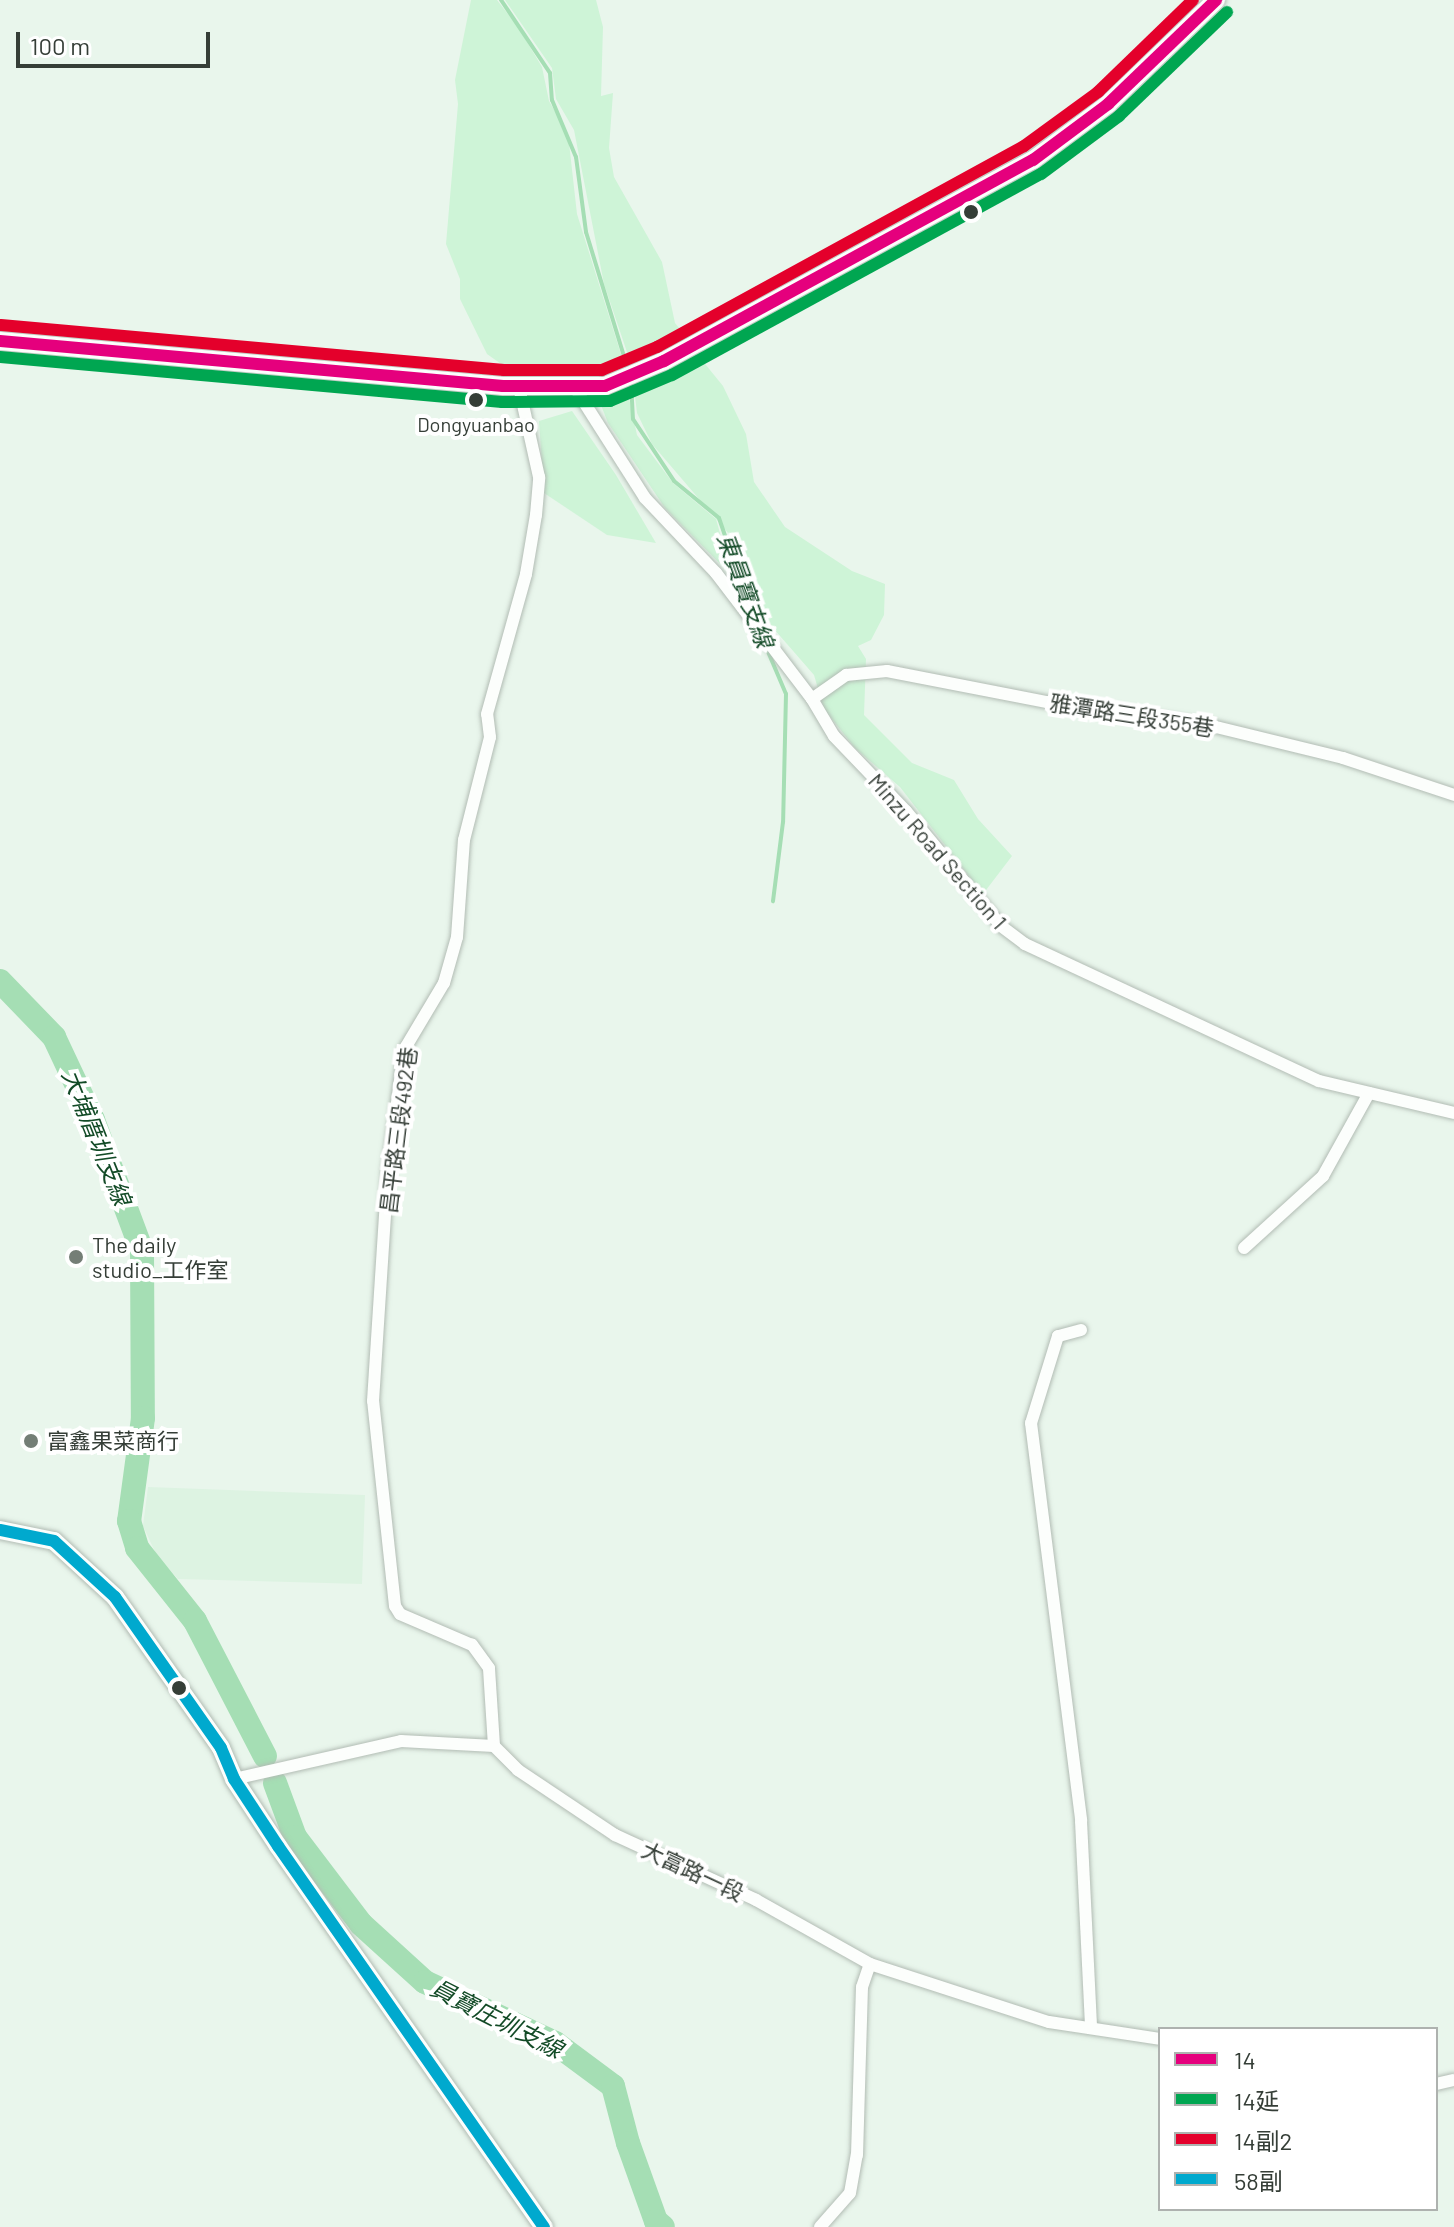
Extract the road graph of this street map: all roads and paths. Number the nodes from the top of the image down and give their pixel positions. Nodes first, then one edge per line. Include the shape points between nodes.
1 (1216, 0) edge
2 (0, 341) edge
3 (519, 387) junction
4 (575, 388) junction
5 (812, 699) junction
6 (1454, 795) edge
7 (1369, 1093) junction
8 (1454, 1113) edge
9 (1244, 1248) dead end
10 (1081, 1330) dead end
11 (0, 1530) edge
12 (494, 1746) junction
13 (234, 1779) junction
14 (870, 1964) junction
15 (1091, 2028) junction
16 (1158, 2039) edge
17 (544, 2227) edge
18 (820, 2227) edge

1 - 4 street via 1108,104 1033,160 633,376
2 - 3 street
3 - 4 street
3 - 12 street, 昌平路三段492巷 via 539,477 536,515 526,574 487,714 490,737 464,840 457,937 444,983 404,1050 388,1170 373,1401 395,1606 400,1614 472,1645 489,1668
4 - 5 street, Minzu Road Section 1 via 645,498
5 - 6 street, 雅潭路三段355巷 via 846,675 887,671 1212,726 1343,758
5 - 7 street, Minzu Road Section 1 via 834,736 906,811 1001,926 1025,944 1319,1081
7 - 8 street, Minzu Road Section 1
7 - 9 street via 1323,1176
10 - 15 street via 1058,1336 1031,1423 1081,1821
11 - 13 street via 54,1541 115,1597 221,1748
12 - 13 street via 401,1741
12 - 14 street, 大富路一段 via 518,1770 615,1835 756,1900
13 - 17 street
14 - 15 street, 大富路一段 via 1049,2022
14 - 18 street via 862,1987 850,2193
15 - 16 street, 大富路一段

